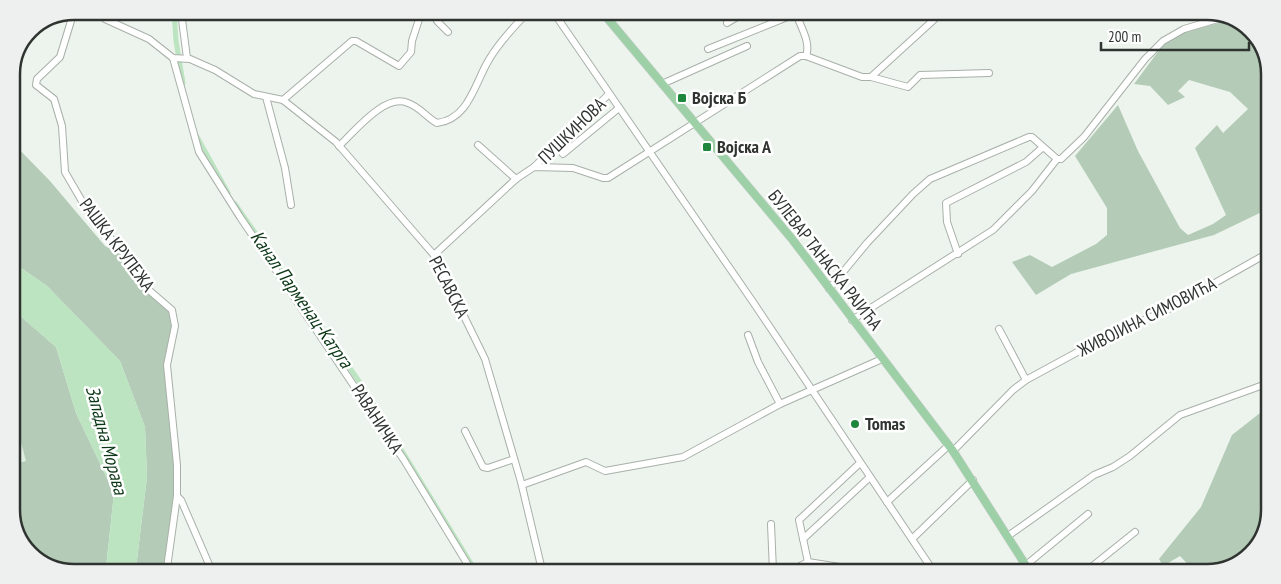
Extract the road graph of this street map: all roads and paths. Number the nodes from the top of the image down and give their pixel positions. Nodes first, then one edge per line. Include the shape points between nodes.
1 (70, 20) edge
2 (106, 20) edge
3 (181, 20) edge
4 (419, 20) edge
5 (438, 20) edge
6 (520, 20) edge
7 (559, 20) edge
8 (608, 20) edge
9 (732, 20) edge
10 (781, 20) edge
11 (798, 20) edge
12 (934, 20) edge
13 (1213, 21) edge
14 (728, 22) dead end
15 (448, 32) dead end
16 (747, 46) dead end
17 (708, 49) dead end
18 (806, 56) junction
19 (180, 58) junction
20 (989, 73) dead end
21 (871, 77) junction
22 (662, 84) junction
23 (609, 94) junction
24 (266, 97) junction
25 (283, 100) junction
26 (619, 108) junction
27 (694, 122) junction
28 (478, 144) dead end
29 (339, 146) junction
30 (1042, 148) junction
31 (648, 150) junction
32 (563, 154) dead end
33 (1057, 159) junction
34 (534, 167) junction
35 (516, 180) junction
36 (291, 205) dead end
37 (958, 254) junction
38 (434, 255) junction
39 (1261, 257) edge
40 (829, 289) junction
41 (852, 320) junction
42 (998, 329) dead end
43 (748, 335) dead end
44 (882, 359) junction
45 (1026, 380) junction
46 (1261, 386) edge
47 (811, 390) junction
48 (780, 404) junction
49 (465, 431) dead end
50 (951, 448) junction
51 (514, 459) junction
52 (860, 463) junction
53 (870, 477) junction
54 (973, 480) junction
55 (522, 485) junction
56 (177, 496) junction
57 (887, 502) junction
58 (1088, 514) dead end
59 (771, 524) dead end
60 (1135, 532) dead end
61 (1008, 536) junction
62 (803, 539) junction
63 (912, 540) junction
64 (808, 562) junction
65 (168, 564) edge
66 (209, 564) edge
67 (466, 564) edge
68 (541, 564) edge
69 (773, 564) edge
70 (804, 564) edge
71 (820, 564) edge
72 (928, 564) edge
73 (1025, 564) edge
74 (1033, 564) edge
75 (1095, 564) edge

1 - 56 street, РАШКА КРУПЕЖА via 59,60 37,79 36,85 56,104 63,136 65,172 90,215 129,258 143,285 172,310 176,326 167,365
2 - 19 street, РЕСАВСКА via 149,39
3 - 19 street, РАВАНИЧКА
4 - 25 street via 411,52 399,66 352,41
5 - 15 street
6 - 29 street via 489,59 464,109 453,119 437,123 406,102 391,101
7 - 23 street
8 - 22 main road, БУЛЕВАР ТАНАСКА РАЈИЋА
9 - 14 street
10 - 17 street
11 - 18 street via 806,40
12 - 21 street
13 - 33 street via 1184,29 1163,41 1145,58 1084,137 1066,156
16 - 22 street
18 - 21 street via 862,77
18 - 27 street via 789,61
19 - 24 street, РЕСАВСКА via 215,70 254,94
19 - 67 street, РАВАНИЧКА via 199,152 404,460
20 - 21 street via 920,75 908,86
22 - 27 main road, БУЛЕВАР ТАНАСКА РАЈИЋА
23 - 26 street
23 - 34 street, ПУШКИНОВА
24 - 25 street, РЕСАВСКА
24 - 36 street
25 - 29 street, РЕСАВСКА
26 - 31 street
26 - 32 street
27 - 31 street via 672,139
27 - 40 main road, БУЛЕВАР ТАНАСКА РАЈИЋА via 792,239
28 - 35 street
29 - 38 street, РЕСАВСКА
30 - 33 street
30 - 37 street via 1026,162 946,203 947,222
30 - 40 street via 1029,137 930,178 866,243
31 - 34 street via 603,178 573,168
31 - 47 street
33 - 37 street via 1032,191 993,230
34 - 35 street, ПУШКИНОВА
35 - 38 street, ПУШКИНОВА
37 - 41 street
38 - 51 street, РЕСАВСКА via 486,360
39 - 45 street, ЖИВОЈИНА СИМОВИЋА via 1167,310 1105,337
40 - 41 main road, БУЛЕВАР ТАНАСКА РАЈИЋА
41 - 44 main road, БУЛЕВАР ТАНАСКА РАЈИЋА
42 - 45 street
43 - 48 street
44 - 47 street
44 - 50 main road, БУЛЕВАР ТАНАСКА РАЈИЋА
45 - 50 street, ЖИВОЈИНА СИМОВИЋА
46 - 61 street via 1180,415 1113,468 1094,475
47 - 48 street
47 - 52 street
48 - 55 street via 684,456 605,471 586,462
49 - 51 street via 483,467
50 - 54 main road, БУЛЕВАР ТАНАСКА РАЈИЋА
50 - 57 street, ЖИВОЈИНА СИМОВИЋА
51 - 55 street, РЕСАВСКА
52 - 53 street
52 - 62 street via 799,520
53 - 57 street
53 - 62 street
54 - 61 main road, БУЛЕВАР ТАНАСКА РАЈИЋА
54 - 63 street
55 - 68 street, РЕСАВСКА
56 - 65 street, РАШКА КРУПЕЖА
56 - 66 street, РАШКА КРУПЕЖА
57 - 63 street
58 - 74 street
59 - 69 street
60 - 75 street
61 - 73 main road, БУЛЕВАР ТАНАСКА РАЈИЋА
62 - 64 street
63 - 72 street
64 - 70 street
64 - 71 street

